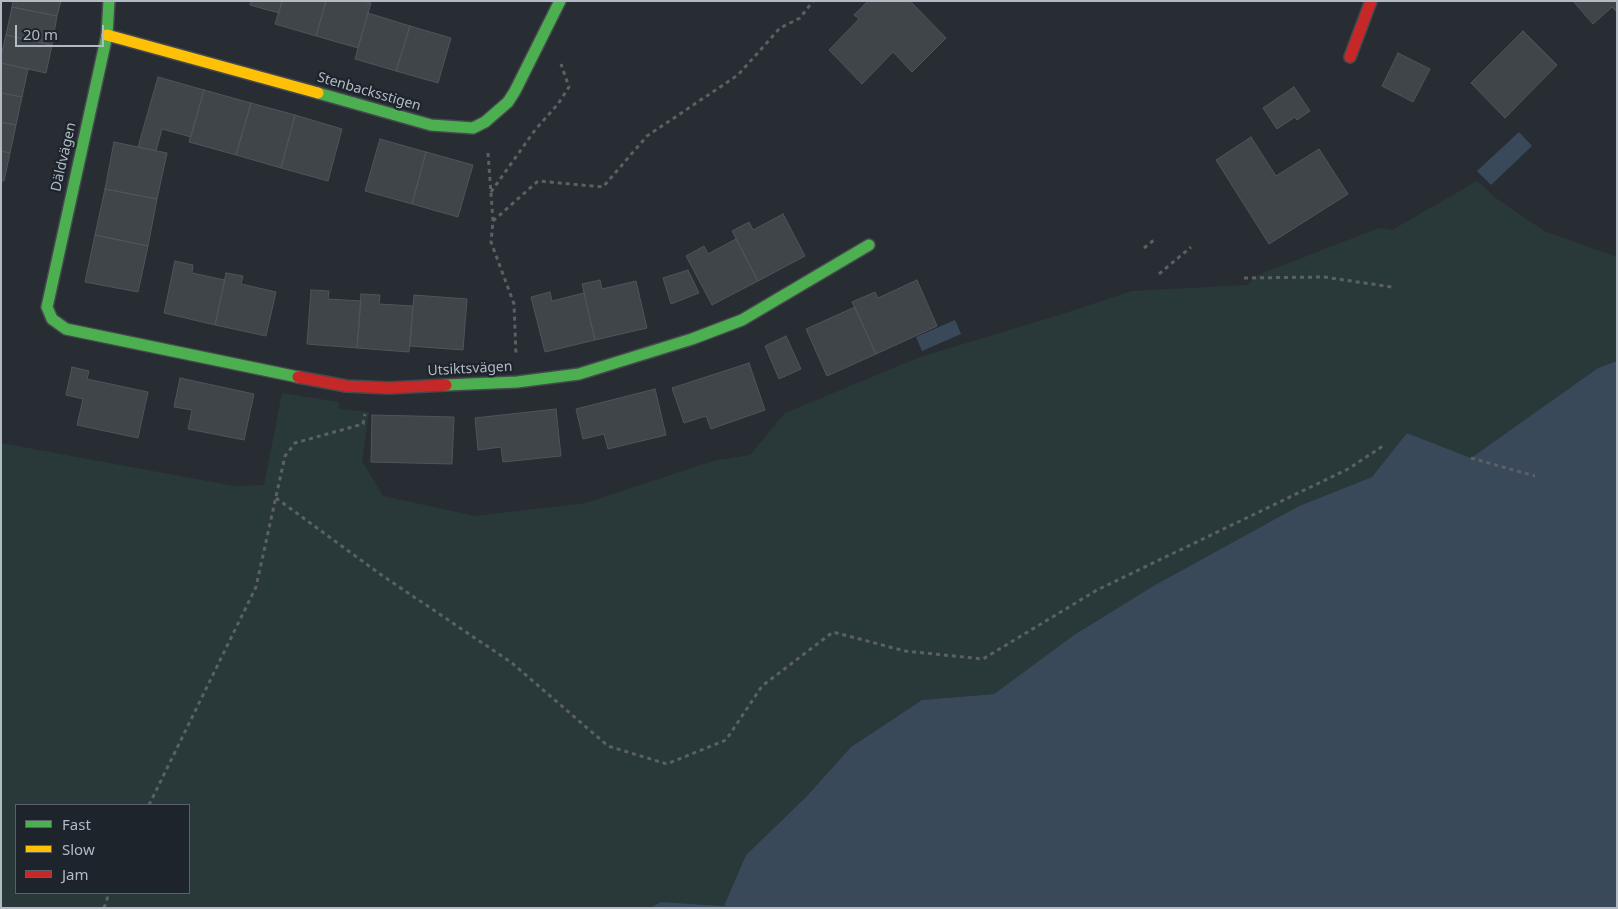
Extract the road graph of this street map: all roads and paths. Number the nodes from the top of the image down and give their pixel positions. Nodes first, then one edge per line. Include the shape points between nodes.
1 (109, 1) edge
2 (560, 1) edge
3 (813, 1) edge
4 (1371, 1) edge
5 (107, 35) junction
6 (540, 42) junction
7 (1350, 57) dead end
8 (485, 122) junction
9 (491, 193) junction
10 (494, 221) junction
11 (1154, 240) dead end
12 (869, 245) dead end
13 (1190, 247) dead end
14 (1144, 248) dead end
15 (1159, 274) dead end
16 (1244, 278) dead end
17 (1392, 287) dead end
18 (52, 319) joint
19 (515, 342) dead end
20 (366, 407) dead end
21 (1383, 446) dead end
22 (1471, 458) dead end
23 (1535, 476) dead end
24 (276, 498) junction
25 (149, 804) edge
26 (109, 894) edge
27 (104, 908) edge

1 - 5 street, Däldvägen
2 - 6 street, Stenbacksstigen
3 - 10 path via 800,18 780,28 738,75 648,136 604,187 538,181
4 - 7 street
5 - 8 street, Stenbacksstigen via 431,125 473,128
5 - 18 street, Däldvägen via 51,285 47,307
6 - 8 street, Stenbacksstigen via 508,102
6 - 9 path via 551,48 564,67 570,87
8 - 9 path
9 - 10 path
10 - 19 path via 491,242 514,304
11 - 14 path
12 - 18 street, Utsiktsvägen via 742,320 579,374 517,382 389,388 346,386 66,329
13 - 15 path
16 - 17 path via 1324,277
20 - 24 path via 364,424 295,443 285,456
21 - 24 path via 1348,469 1097,590 983,659 905,651 833,632 762,686 726,740 667,764 608,746 512,663 380,574
22 - 23 path
24 - 25 path via 256,587
26 - 27 path

